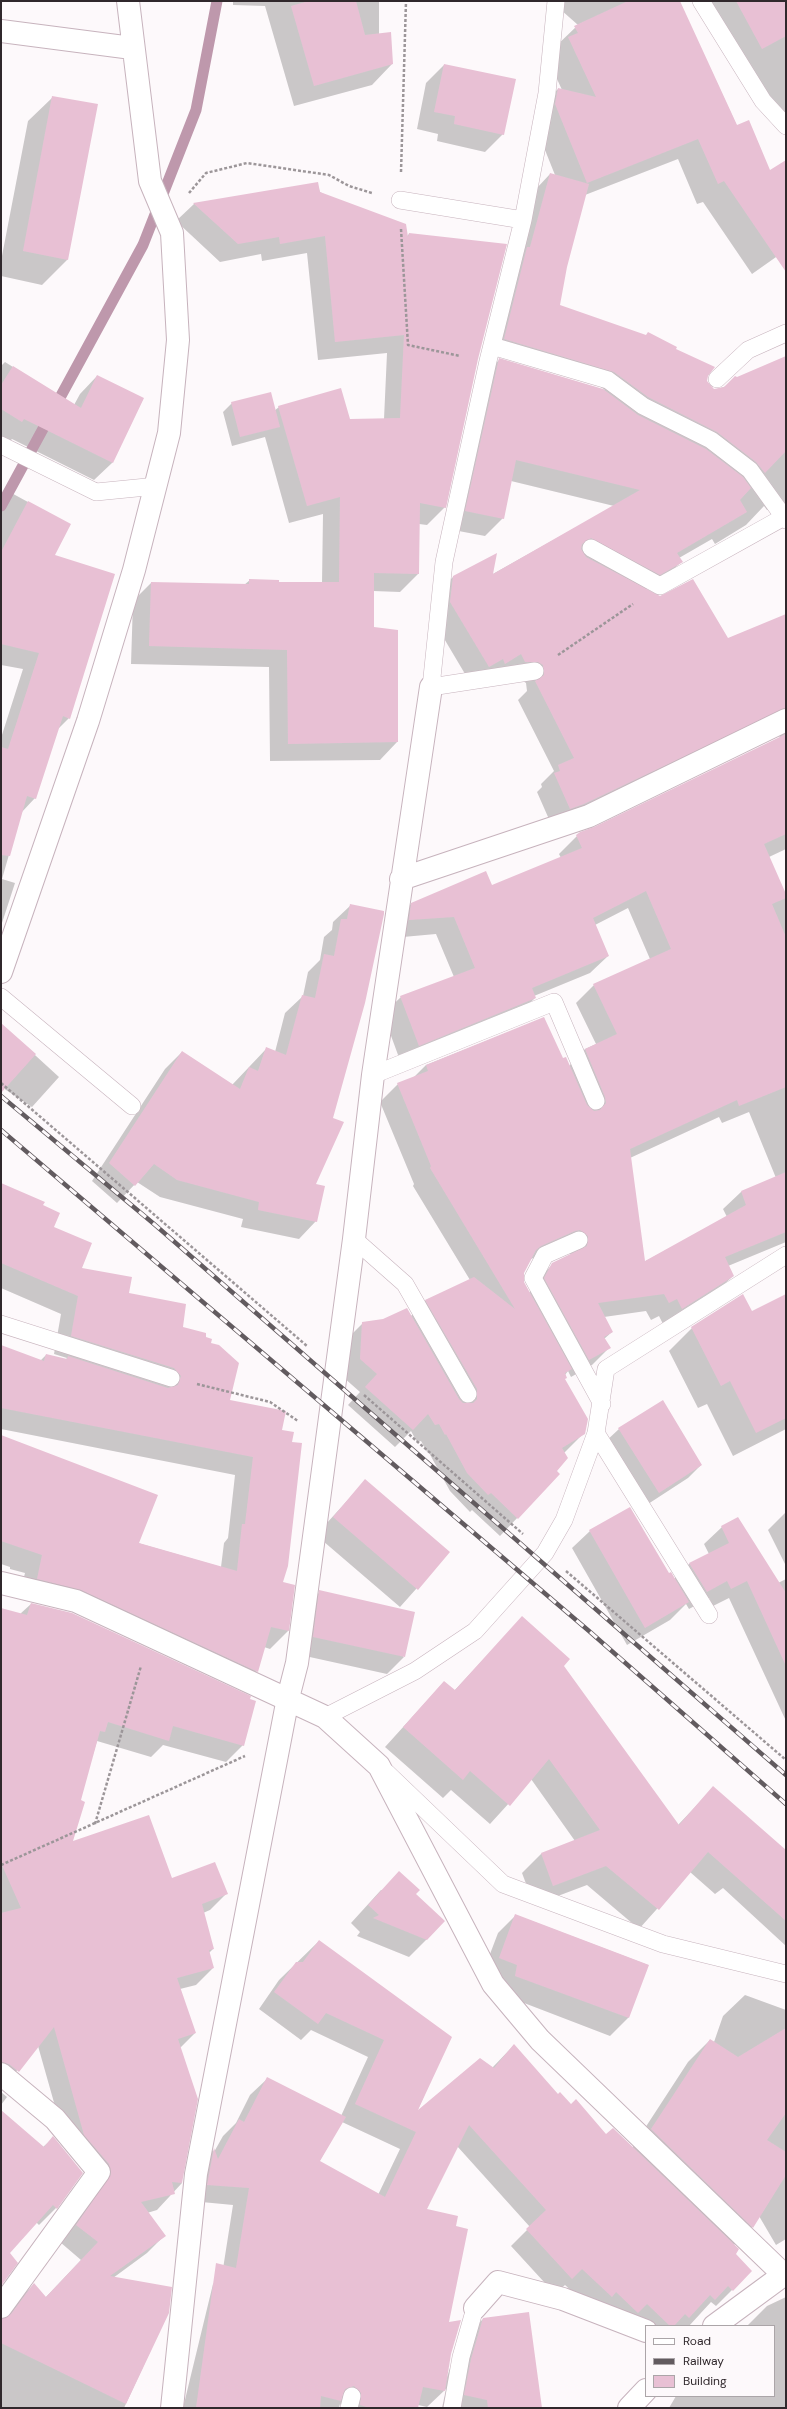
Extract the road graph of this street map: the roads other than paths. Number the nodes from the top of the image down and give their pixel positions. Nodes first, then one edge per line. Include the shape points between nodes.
1 (128, 1) edge
2 (556, 1) edge
3 (701, 1) edge
4 (1, 31) edge
5 (132, 48) junction
6 (786, 126) edge
7 (400, 200) road end
8 (523, 220) junction
9 (786, 333) edge
10 (490, 354) junction
11 (716, 380) dead end
12 (6, 448) edge
13 (156, 486) junction
14 (785, 519) edge
15 (591, 548) dead end
16 (535, 671) road end
17 (431, 688) junction
18 (786, 720) edge
19 (401, 879) junction
20 (1, 972) edge
21 (1, 997) edge
22 (373, 1075) junction
23 (596, 1101) dead end
24 (132, 1106) dead end
25 (354, 1239) junction
26 (579, 1240) dead end
27 (786, 1255) edge
28 (1, 1324) edge
29 (171, 1378) road end
30 (468, 1394) dead end
31 (602, 1404) junction
32 (596, 1433) junction
33 (1, 1583) edge
34 (709, 1616) dead end
35 (288, 1698) junction
36 (325, 1717) junction
37 (379, 1766) junction
38 (786, 1974) edge
39 (1, 2074) edge
40 (784, 2274) edge
41 (1, 2307) edge
42 (475, 2308) joint
43 (715, 2325) edge
44 (645, 2331) edge
45 (645, 2391) edge
46 (172, 2408) edge
47 (452, 2408) edge
48 (630, 2408) edge

1 - 5 street
2 - 8 lane via 547,93
3 - 6 lane via 763,101
4 - 5 street
5 - 13 street via 150,180 169,226 178,340 169,433
7 - 8 lane
8 - 10 lane
9 - 11 lane via 748,350
10 - 14 lane via 608,380 643,406 711,440 750,470
10 - 17 lane via 444,562
12 - 13 lane via 96,492
13 - 20 street via 134,570 88,721
14 - 15 lane via 660,586
16 - 17 lane
17 - 19 street
18 - 19 street via 589,816
19 - 22 street
21 - 24 lane
22 - 23 lane via 554,1002
22 - 25 street
25 - 30 lane via 405,1284
25 - 35 street via 297,1663
26 - 31 lane via 546,1255 533,1278
27 - 31 lane via 606,1370
28 - 29 lane
31 - 32 lane
32 - 34 lane
32 - 36 lane via 564,1520 545,1553 475,1631 414,1671
33 - 35 street via 76,1601
35 - 36 street
35 - 46 street via 196,2174
36 - 37 street
37 - 38 lane via 503,1884 663,1944
37 - 40 street via 493,1984 540,2040
39 - 41 street via 55,2119 99,2172
40 - 43 street
42 - 44 street via 498,2282 563,2299
42 - 47 lane via 461,2357
45 - 48 street

